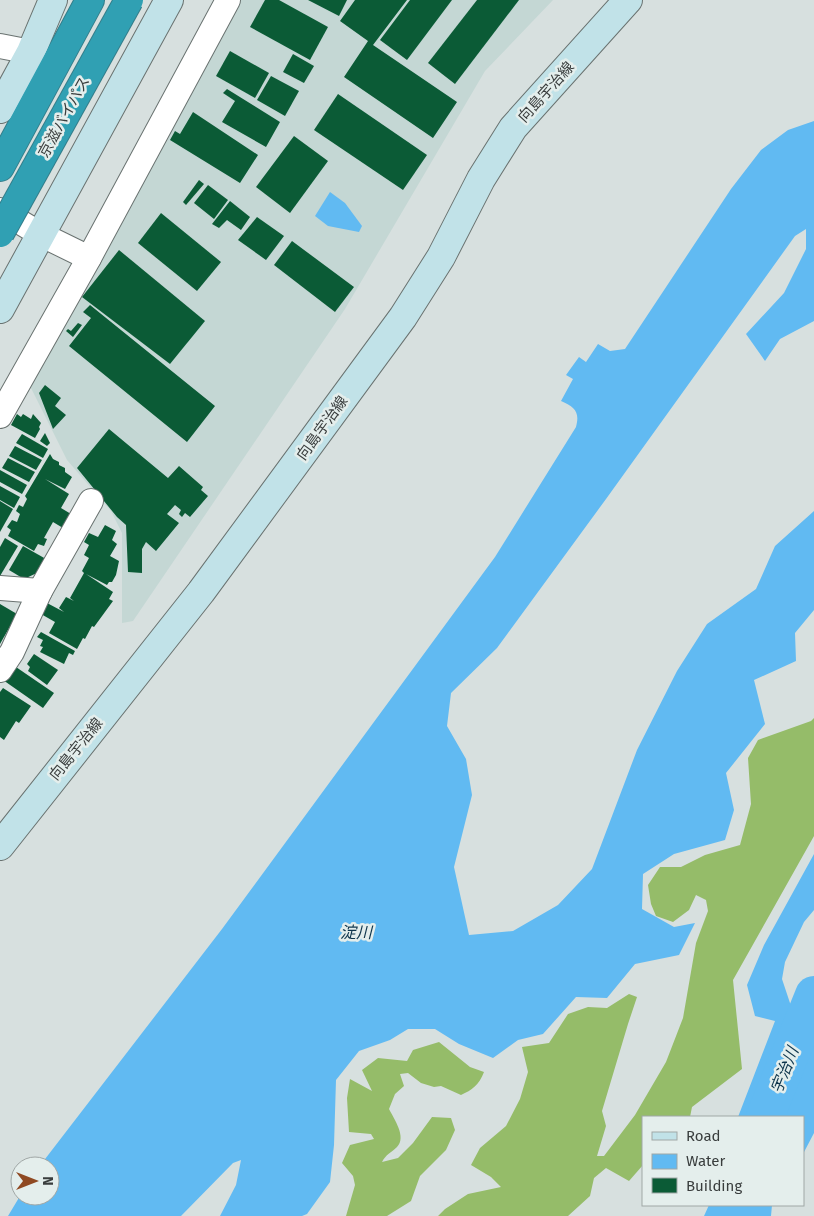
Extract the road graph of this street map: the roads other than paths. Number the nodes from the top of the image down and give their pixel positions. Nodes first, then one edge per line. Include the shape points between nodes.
1 (53, 0) edge
2 (90, 0) edge
3 (128, 0) edge
4 (169, 0) edge
5 (228, 0) edge
6 (628, 0) edge
7 (0, 46) edge
8 (31, 52) junction
9 (0, 109) edge
10 (0, 167) edge
11 (0, 210) edge
12 (0, 233) edge
13 (40, 234) junction
14 (81, 254) junction
15 (0, 309) edge
16 (0, 416) edge
17 (91, 501) dead end
18 (0, 588) edge
19 (40, 591) junction
20 (0, 670) edge
21 (0, 846) edge

1 - 8 main road
2 - 10 highway
3 - 12 highway, 京滋バイパス, bridge
4 - 13 main road
5 - 14 street
6 - 21 main road, 向島宇治線 via 513,128 481,179 441,257 403,316 201,592
7 - 8 street
8 - 9 main road
11 - 13 street
13 - 14 street
13 - 15 main road
14 - 16 street
17 - 19 street
18 - 19 street
19 - 20 street via 12,652

